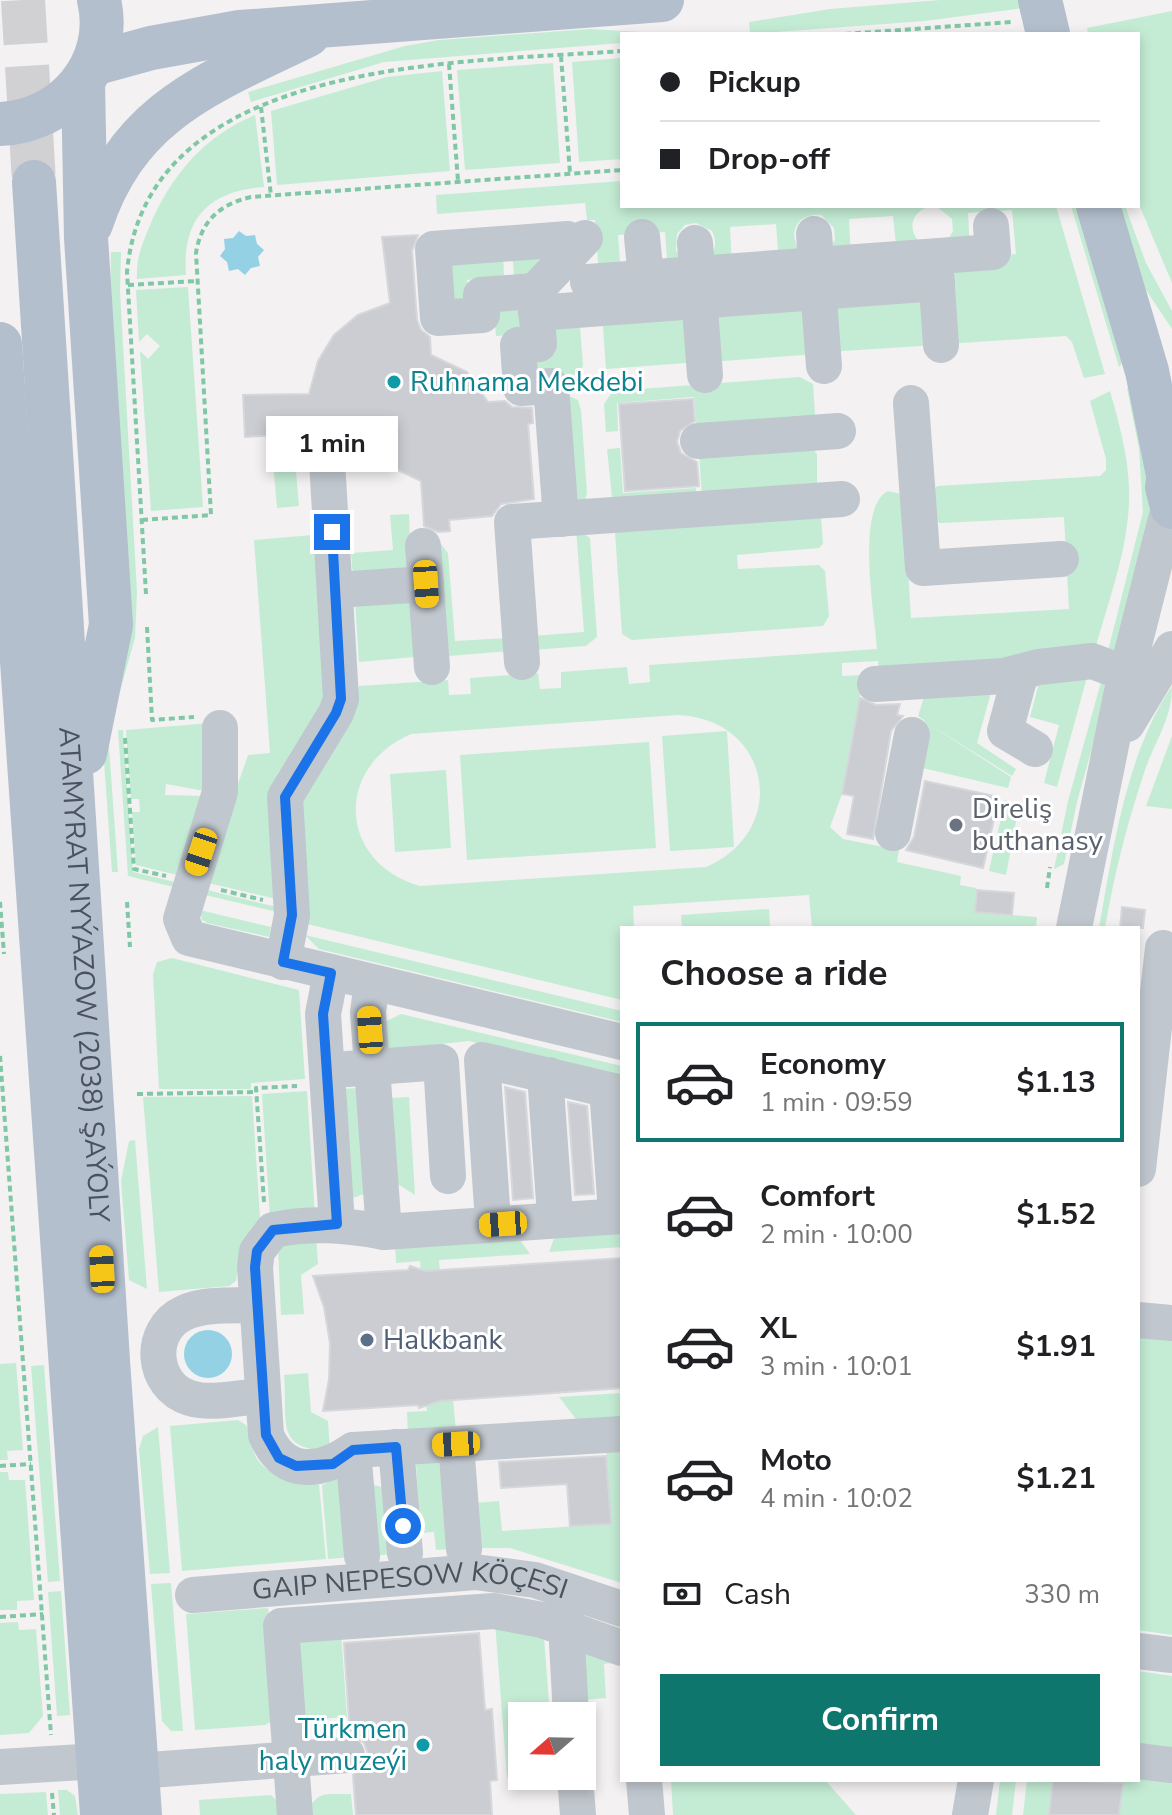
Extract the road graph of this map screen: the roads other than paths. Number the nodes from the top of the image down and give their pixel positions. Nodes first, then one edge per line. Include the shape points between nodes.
1 (99, 0) edge
2 (662, 0) edge
3 (332, 23) junction
4 (88, 73) junction
5 (0, 124) edge
6 (34, 182) tunnel mouth
7 (1099, 208) edge
8 (991, 226) dead end
9 (642, 237) dead end
10 (86, 238) junction
11 (935, 262) junction
12 (816, 264) junction
13 (697, 272) junction
14 (588, 282) dead end
15 (646, 291) junction
16 (535, 302) junction
17 (1128, 307) junction
18 (0, 344) edge
19 (941, 345) dead end
20 (1172, 358) edge
21 (824, 366) dead end
22 (705, 375) dead end
23 (911, 403) dead end
24 (838, 431) dead end
25 (698, 441) dead end
26 (326, 444) dead end
27 (1170, 484) edge
28 (842, 499) dead end
29 (561, 519) junction
30 (423, 546) dead end
31 (1061, 559) dead end
32 (426, 584) junction
33 (336, 590) junction
34 (1172, 649) edge
35 (522, 662) dead end
36 (432, 667) dead end
37 (1021, 672) junction
38 (1127, 674) junction
39 (875, 684) dead end
40 (220, 728) dead end
41 (912, 735) dead end
42 (1035, 749) dead end
43 (1111, 753) junction
44 (0, 761) edge
45 (31, 821) junction
46 (74, 822) junction
47 (893, 833) dead end
48 (1074, 926) edge
49 (1163, 948) dead end
50 (283, 962) junction
51 (331, 973) junction
52 (372, 983) junction
53 (1156, 1005) edge
54 (620, 1042) edge
55 (372, 1067) junction
56 (549, 1075) junction
57 (317, 1078) junction
58 (617, 1092) edge
59 (1140, 1151) edge
60 (448, 1176) dead end
61 (554, 1202) junction
62 (620, 1204) edge
63 (492, 1207) junction
64 (383, 1221) junction
65 (337, 1224) junction
66 (257, 1305) junction
67 (1140, 1320) edge
68 (1172, 1323) edge
69 (158, 1357) junction
70 (108, 1361) junction
71 (263, 1396) junction
72 (620, 1434) edge
73 (456, 1444) junction
74 (396, 1447) junction
75 (353, 1450) junction
76 (464, 1549) dead end
77 (405, 1553) dead end
78 (362, 1556) dead end
79 (569, 1590) junction
80 (193, 1595) dead end
81 (620, 1608) edge
82 (565, 1628) junction
83 (620, 1647) edge
84 (1140, 1651) edge
85 (1172, 1655) edge
86 (570, 1702) edge
87 (347, 1755) dead end
88 (291, 1759) junction
89 (1140, 1761) edge
90 (1172, 1765) edge
91 (118, 1766) junction
92 (0, 1767) edge
93 (644, 1782) edge
94 (976, 1782) edge
95 (576, 1790) edge
96 (102, 1815) edge
97 (140, 1815) edge
98 (295, 1815) edge
99 (578, 1815) edge
100 (647, 1815) edge
101 (970, 1815) edge

1 - 4 main road via 101,39
2 - 3 main road
3 - 4 main road via 195,39
3 - 10 main road via 216,80 137,136 114,167
4 - 5 main road via 65,102 42,116
4 - 10 main road
6 - 46 main road, ATAMYRAT NYÝAZOW (2038) ŞAÝOLY
7 - 17 main road
8 - 11 street via 993,252
9 - 15 street
10 - 46 main road via 111,625
11 - 12 street via 873,259
11 - 19 street
12 - 13 street
12 - 21 street
13 - 15 street
13 - 22 street
14 - 15 street
15 - 16 street
16 - 16 street via 576,239 433,249 438,318 482,315 481,295
16 - 29 street via 539,344 518,345 521,388 551,386
17 - 20 main road
17 - 27 main road via 1158,415
18 - 45 main road, ATAMYRAT NYÝAZOW (2038) ŞAÝOLY
23 - 31 street via 923,568
24 - 25 street
26 - 33 street
27 - 38 street
28 - 29 street
29 - 35 street via 512,522
30 - 32 street
32 - 33 street
32 - 36 street
33 - 50 street via 341,699 285,797 292,915
34 - 43 street
37 - 38 street via 1092,661
37 - 39 street
37 - 42 street via 1005,731
38 - 43 street
40 - 50 street via 220,792 196,887 181,919 189,938
41 - 47 street
43 - 48 street
44 - 45 main road
45 - 91 main road, ATAMYRAT NYÝAZOW (2038) ŞAÝOLY
46 - 70 main road, ATAMYRAT NYÝAZOW (2038) ŞAÝOLY
49 - 53 street
50 - 51 street
51 - 52 street
51 - 57 street
52 - 54 street
52 - 55 street
53 - 59 street
55 - 57 street
55 - 60 street via 441,1062
55 - 64 street
56 - 58 street
56 - 61 street
56 - 63 street via 481,1062
57 - 65 street
58 - 62 street via 608,1102
61 - 62 street
61 - 63 street
62 - 64 street
63 - 64 street
64 - 65 street
65 - 66 street via 273,1230 257,1251
66 - 69 street via 184,1312 161,1335
66 - 71 street
67 - 68 street
69 - 70 street
69 - 71 street via 164,1378 190,1398
70 - 91 main road, ATAMYRAT NYÝAZOW (2038) ŞAÝOLY
71 - 75 street via 266,1435 287,1463 333,1464
72 - 73 street
73 - 74 street
73 - 76 street
74 - 75 street
74 - 77 street
75 - 78 street
79 - 80 street, GAIP NEPESOW KÖÇESI via 515,1575 475,1572
79 - 81 street, GAIP NEPESOW KÖÇESI
79 - 82 street
82 - 83 street
82 - 86 street
82 - 88 street via 494,1611 281,1626
84 - 85 street
87 - 88 street
88 - 91 street
88 - 98 street
89 - 90 street
91 - 92 street
91 - 96 main road, ATAMYRAT NYÝAZOW (2038) ŞAÝOLY
91 - 97 main road, ATAMYRAT NYÝAZOW (2038) ŞAÝOLY
93 - 100 street
94 - 101 street
95 - 99 street

